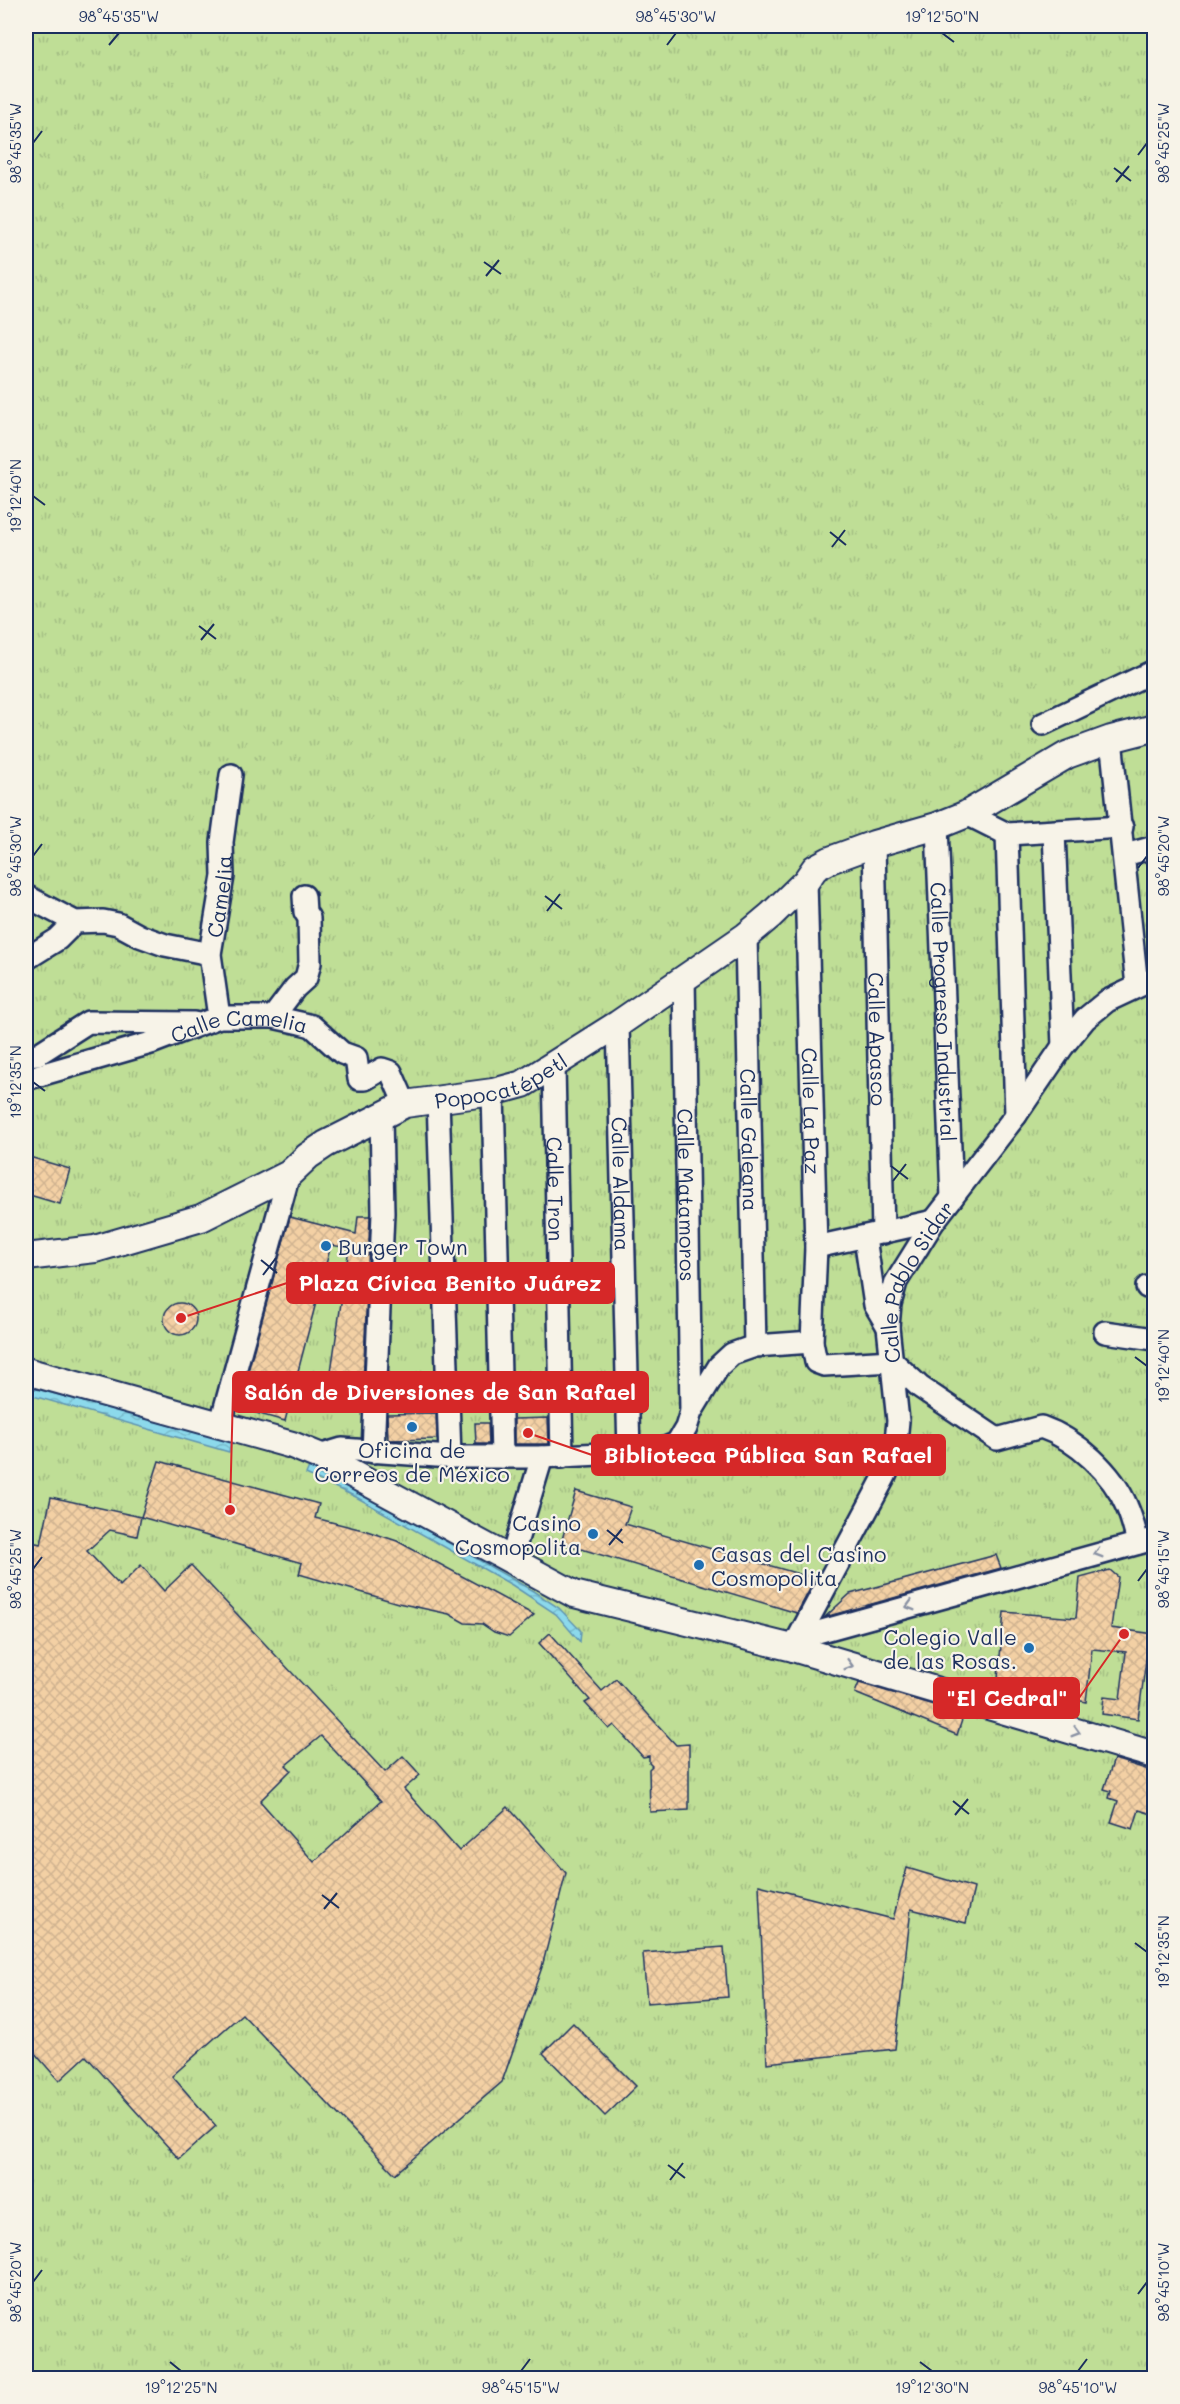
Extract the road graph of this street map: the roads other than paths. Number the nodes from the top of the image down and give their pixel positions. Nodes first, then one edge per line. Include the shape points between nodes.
1 (1155, 671) edge
2 (1044, 724) dead end
3 (1155, 728) edge
4 (1111, 739) junction
5 (231, 775) dead end
6 (967, 813) junction
7 (937, 826) junction
8 (1122, 826) junction
9 (1054, 832) junction
10 (1007, 834) junction
11 (874, 844) junction
12 (1155, 848) edge
13 (1125, 855) junction
14 (806, 880) junction
15 (26, 896) edge
16 (304, 896) dead end
17 (75, 921) junction
18 (746, 936) junction
19 (210, 954) junction
20 (26, 959) edge
21 (684, 977) junction
22 (1146, 982) edge
23 (273, 1017) junction
24 (213, 1020) junction
25 (618, 1024) junction
26 (1063, 1046) junction
27 (26, 1055) edge
28 (554, 1066) junction
29 (26, 1079) edge
30 (493, 1092) junction
31 (438, 1099) junction
32 (405, 1104) junction
33 (1016, 1115) junction
34 (381, 1117) junction
35 (289, 1174) junction
36 (952, 1198) junction
37 (934, 1221) junction
38 (874, 1236) junction
39 (816, 1247) junction
40 (26, 1257) edge
41 (888, 1327) junction
42 (1105, 1332) dead end
43 (1155, 1339) edge
44 (812, 1342) junction
45 (755, 1346) junction
46 (892, 1360) junction
47 (26, 1371) edge
48 (691, 1412) junction
49 (220, 1426) junction
50 (373, 1452) junction
51 (628, 1453) junction
52 (319, 1456) junction
53 (450, 1457) junction
54 (502, 1457) junction
55 (552, 1457) junction
56 (1146, 1541) edge
57 (511, 1560) junction
58 (796, 1642) junction
59 (1155, 1755) edge

1 - 2 street
3 - 4 street, Popocatépetl
4 - 6 street, Popocatépetl via 1066,755
4 - 8 street
5 - 19 street, Camelia via 222,842 223,876
6 - 7 street, Popocatépetl
6 - 10 street
7 - 11 street, Popocatépetl
7 - 36 street, Calle Progreso Industrial
8 - 9 street
8 - 13 street
9 - 10 street
9 - 26 street
10 - 33 street
11 - 14 street, Popocatépetl via 814,868
11 - 38 street, Calle Apasco
12 - 13 street
13 - 22 street
14 - 18 street, Popocatépetl
14 - 39 street, Calle La Paz
15 - 17 street
16 - 23 street via 309,918 310,963 306,978
17 - 19 street via 118,924 165,945
17 - 20 street via 58,939
18 - 21 street, Popocatépetl
18 - 45 street, Calle Galeana
19 - 24 street, Camelia
21 - 25 street, Popocatépetl
21 - 48 street, Calle Matamoros
22 - 26 street, Calle Pablo Sidar via 1107,1001 1085,1019
23 - 24 street, Calle Camelia
23 - 32 street, Calle Camelia via 312,1026 342,1053 356,1058 359,1079 382,1069 391,1072
24 - 27 street via 88,1022 38,1053
24 - 29 street, Calle Camelia via 151,1043
25 - 28 street, Popocatépetl
25 - 51 street, Calle Aldama
26 - 33 street, Calle Pablo Sidar
28 - 30 street, Popocatépetl via 523,1084
28 - 55 street, Calle Tron
30 - 31 street, Popocatépetl
30 - 54 street
31 - 32 street, Popocatépetl
31 - 53 street
32 - 34 street, Popocatépetl
33 - 36 street, Calle Pablo Sidar
34 - 35 street, Popocatépetl via 326,1144
34 - 50 street via 383,1213
35 - 40 street, Popocatépetl via 201,1218 145,1236 95,1249
35 - 49 street
36 - 37 street, Calle Pablo Sidar
37 - 38 street
37 - 41 street, Calle Pablo Sidar via 897,1282
38 - 39 street
38 - 41 street, Calle Apasco via 875,1305
39 - 44 street, Calle La Paz
41 - 46 street, Calle Pablo Sidar
42 - 43 street
44 - 45 street
44 - 46 street via 816,1362 824,1365
45 - 48 street via 732,1354 719,1365
46 - 56 street via 920,1387 997,1439 1041,1427 1062,1436 1098,1466 1115,1487
46 - 58 street, Calle Pablo Sidar via 898,1420 895,1451
47 - 49 street
48 - 51 street via 677,1443 659,1451
49 - 52 street
50 - 52 street via 342,1449
50 - 53 street
51 - 55 street
52 - 57 street
53 - 54 street
54 - 55 street
55 - 57 street, Calle Tron
56 -> 58 street
57 - 58 street via 574,1594
58 -> 59 street

